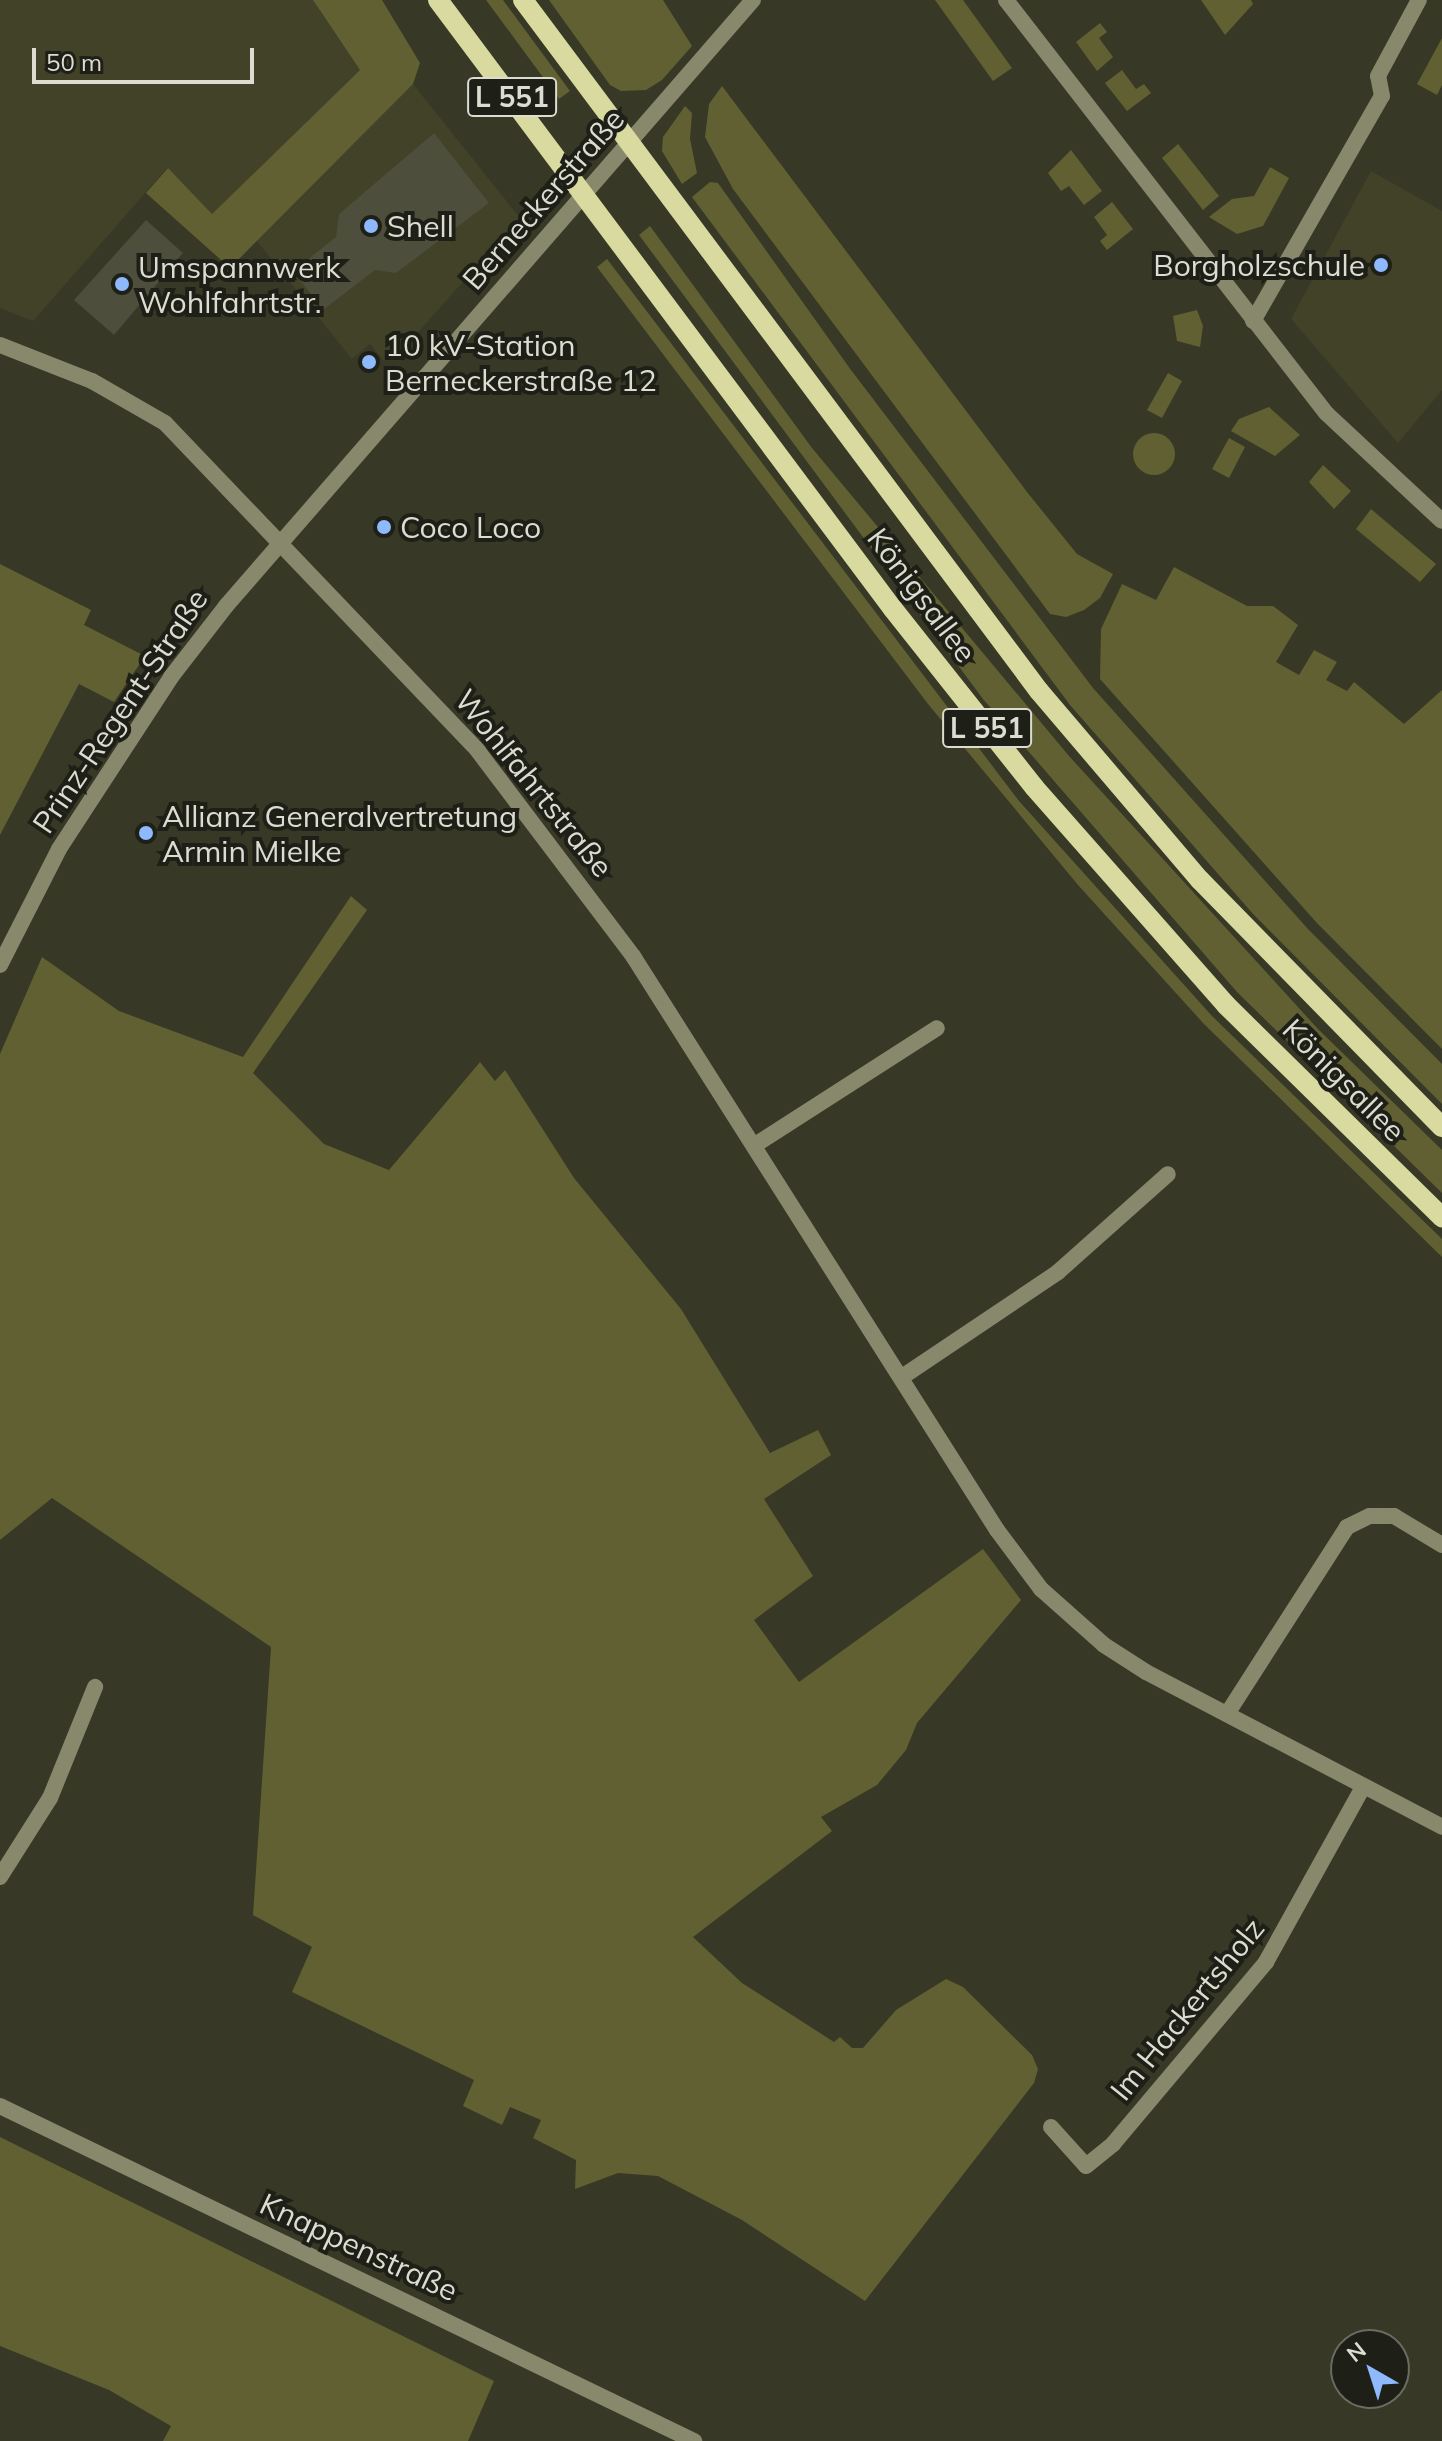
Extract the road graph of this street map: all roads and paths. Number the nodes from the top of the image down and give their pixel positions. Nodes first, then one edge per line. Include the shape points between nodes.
1 (438, 0) edge
2 (523, 0) edge
3 (753, 0) edge
4 (1006, 0) edge
5 (1419, 0) edge
6 (629, 143) junction
7 (584, 195) junction
8 (1253, 321) junction
9 (0, 345) edge
10 (1442, 521) edge
11 (281, 543) junction
12 (0, 965) edge
13 (937, 1028) dead end
14 (1442, 1127) edge
15 (755, 1145) junction
16 (1168, 1174) dead end
17 (1442, 1217) edge
18 (902, 1377) junction
19 (1442, 1545) edge
20 (95, 1687) dead end
21 (1227, 1714) junction
22 (1363, 1787) junction
23 (1442, 1827) edge
24 (0, 1877) edge
25 (0, 2106) edge
26 (1051, 2127) dead end
27 (694, 2441) edge

1 - 7 main road, Königsallee / L 551
2 - 6 main road, Königsallee / L 551
3 - 6 street, Berneckerstraße
4 - 8 street
5 - 8 street via 1378,76 1382,96
6 - 7 street, Berneckerstraße
6 - 14 main road, Königsallee / L 551 via 978,614 1105,772 1299,985
7 - 11 street, Berneckerstraße
7 - 17 main road, Königsallee / L 551 via 893,609 1090,854 1226,1005
8 - 10 street via 1359,448
9 - 11 street, Wohlfahrtstraße via 92,381 165,423
11 - 12 street, Prinz-Regent-Straße via 171,677 59,849
11 - 15 street, Wohlfahrtstraße via 520,802 633,956
13 - 15 street
15 - 18 street, Wohlfahrtstraße
16 - 18 street via 1058,1272
18 - 21 street, Wohlfahrtstraße via 1041,1589 1104,1645
19 - 21 street via 1394,1516 1370,1516 1347,1527
20 - 24 street via 50,1798
21 - 22 street, Wohlfahrtstraße
22 - 23 street, Wohlfahrtstraße
22 - 26 street, Im Hackertsholz via 1284,1936 1219,2025 1113,2144 1086,2166
25 - 27 street, Knappenstraße

